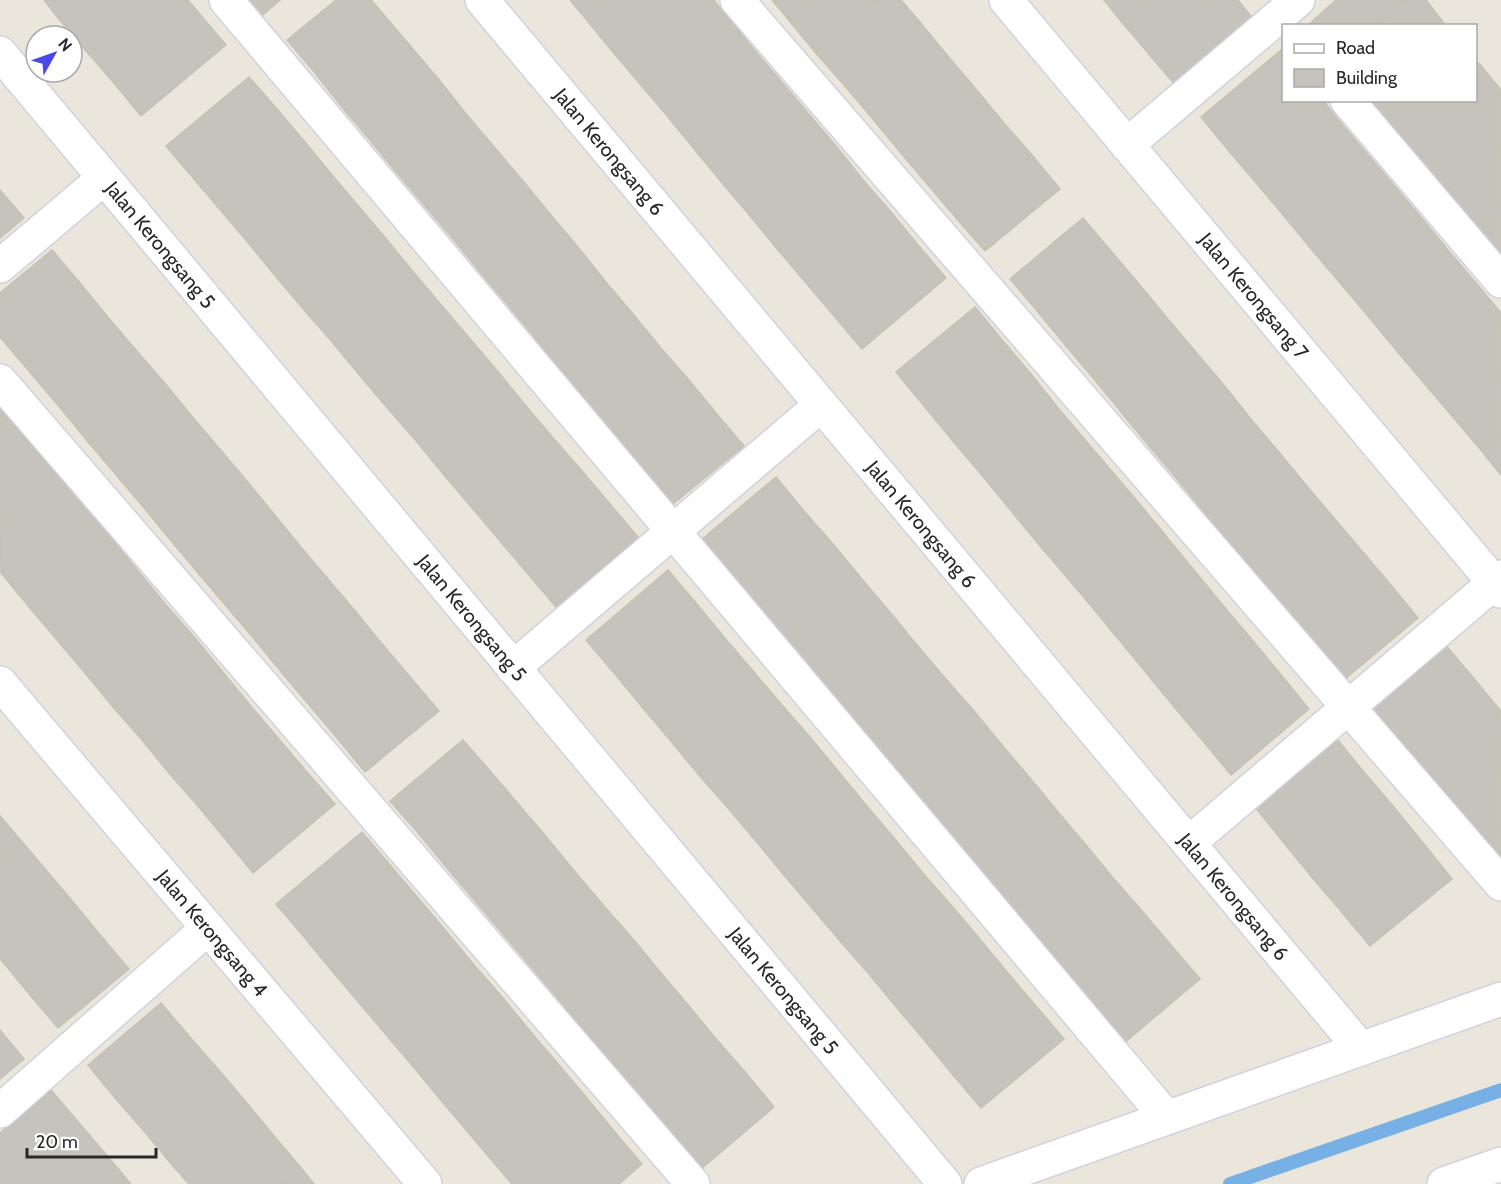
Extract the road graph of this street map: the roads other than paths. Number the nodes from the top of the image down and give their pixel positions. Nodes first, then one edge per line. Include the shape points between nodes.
1 (226, 0) edge
2 (482, 0) edge
3 (737, 0) edge
4 (1006, 0) edge
5 (1280, 11) edge
6 (0, 53) edge
7 (1349, 102) edge
8 (1127, 145) junction
9 (104, 178) junction
10 (0, 266) edge
11 (1501, 281) edge
12 (0, 381) edge
13 (822, 405) junction
14 (673, 532) junction
15 (1499, 584) edge
16 (513, 668) junction
17 (0, 683) edge
18 (1348, 707) junction
19 (1188, 843) junction
20 (1501, 884) edge
21 (208, 928) junction
22 (1501, 999) edge
23 (1361, 1049) junction
24 (0, 1111) edge
25 (1167, 1118) junction
26 (1501, 1164) edge
27 (425, 1184) edge
28 (693, 1184) edge
29 (945, 1184) edge
30 (981, 1184) edge
31 (1444, 1184) edge

1 - 14 street
2 - 13 street, Jalan Kerongsang 6
3 - 18 street
4 - 8 street, Jalan Kerongsang 7
5 - 8 street
6 - 9 street, Jalan Kerongsang 5
7 - 11 street
8 - 15 street, Jalan Kerongsang 7
9 - 10 street
9 - 16 street, Jalan Kerongsang 5
12 - 28 street
13 - 14 street
13 - 19 street, Jalan Kerongsang 6
14 - 16 street
14 - 25 street
15 - 18 street
16 - 29 street, Jalan Kerongsang 5
17 - 21 street, Jalan Kerongsang 4
18 - 19 street
18 - 20 street
19 - 23 street, Jalan Kerongsang 6
21 - 24 street
21 - 27 street, Jalan Kerongsang 4
22 - 23 street
23 - 25 street
25 - 30 street
26 - 31 street

